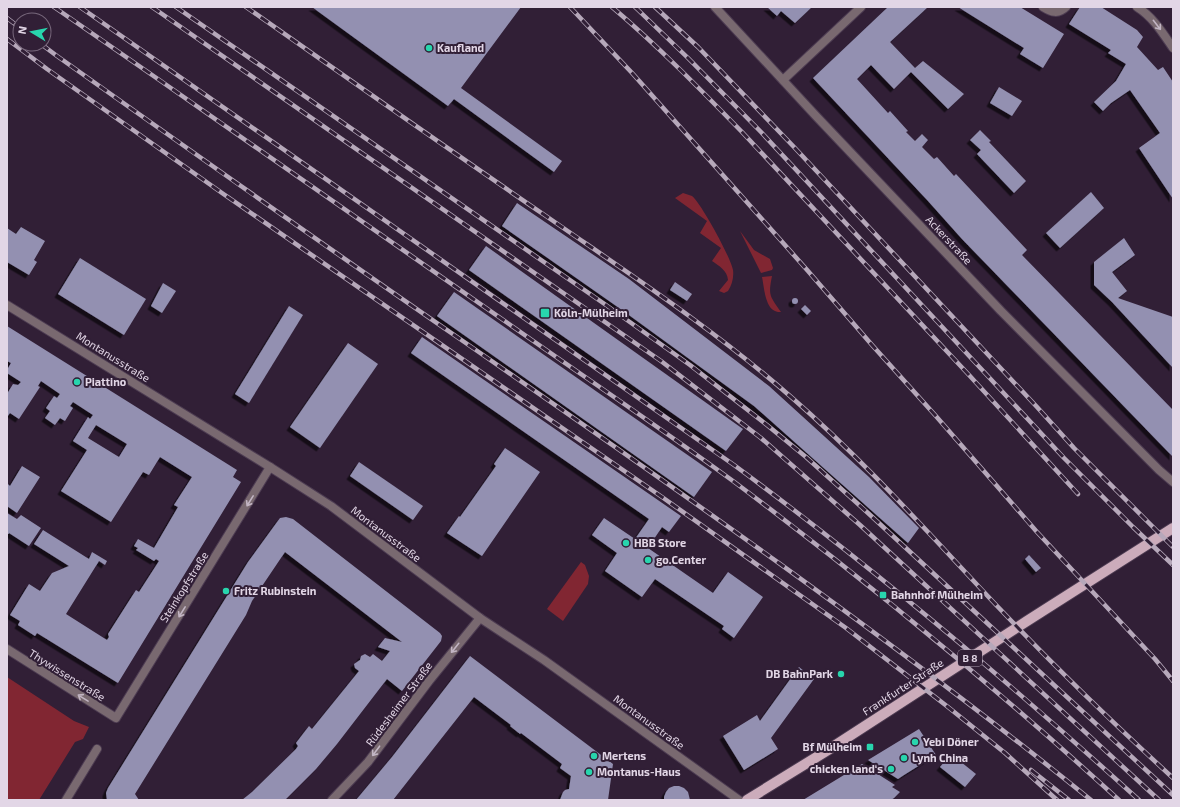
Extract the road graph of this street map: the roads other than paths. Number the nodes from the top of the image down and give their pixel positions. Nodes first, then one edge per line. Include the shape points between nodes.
1 (715, 7) edge
2 (861, 7) edge
3 (1043, 7) edge
4 (1066, 7) edge
5 (1137, 7) edge
6 (1173, 48) edge
7 (782, 80) junction
8 (7, 304) edge
9 (270, 468) junction
10 (1173, 482) edge
11 (1173, 528) edge
12 (480, 618) junction
13 (7, 649) edge
14 (116, 718) joint
15 (97, 749) dead end
16 (66, 800) edge
17 (332, 800) edge
18 (739, 800) edge
19 (747, 800) edge

1 - 7 street, Ackerstraße
2 - 7 street
3 - 4 street via 1054,13
5 -> 6 street via 1159,26
7 - 10 street, Ackerstraße via 1001,311
8 - 9 street, Montanusstraße
9 - 12 street, Montanusstraße via 331,506
9 -> 14 street, Steinkopfstraße
11 - 19 main road, Frankfurter Straße / B 8
12 -> 17 street, Rüdesheimer Straße via 368,762
12 - 18 street, Montanusstraße via 544,660
14 -> 13 street, Thywissenstraße
15 - 16 street

